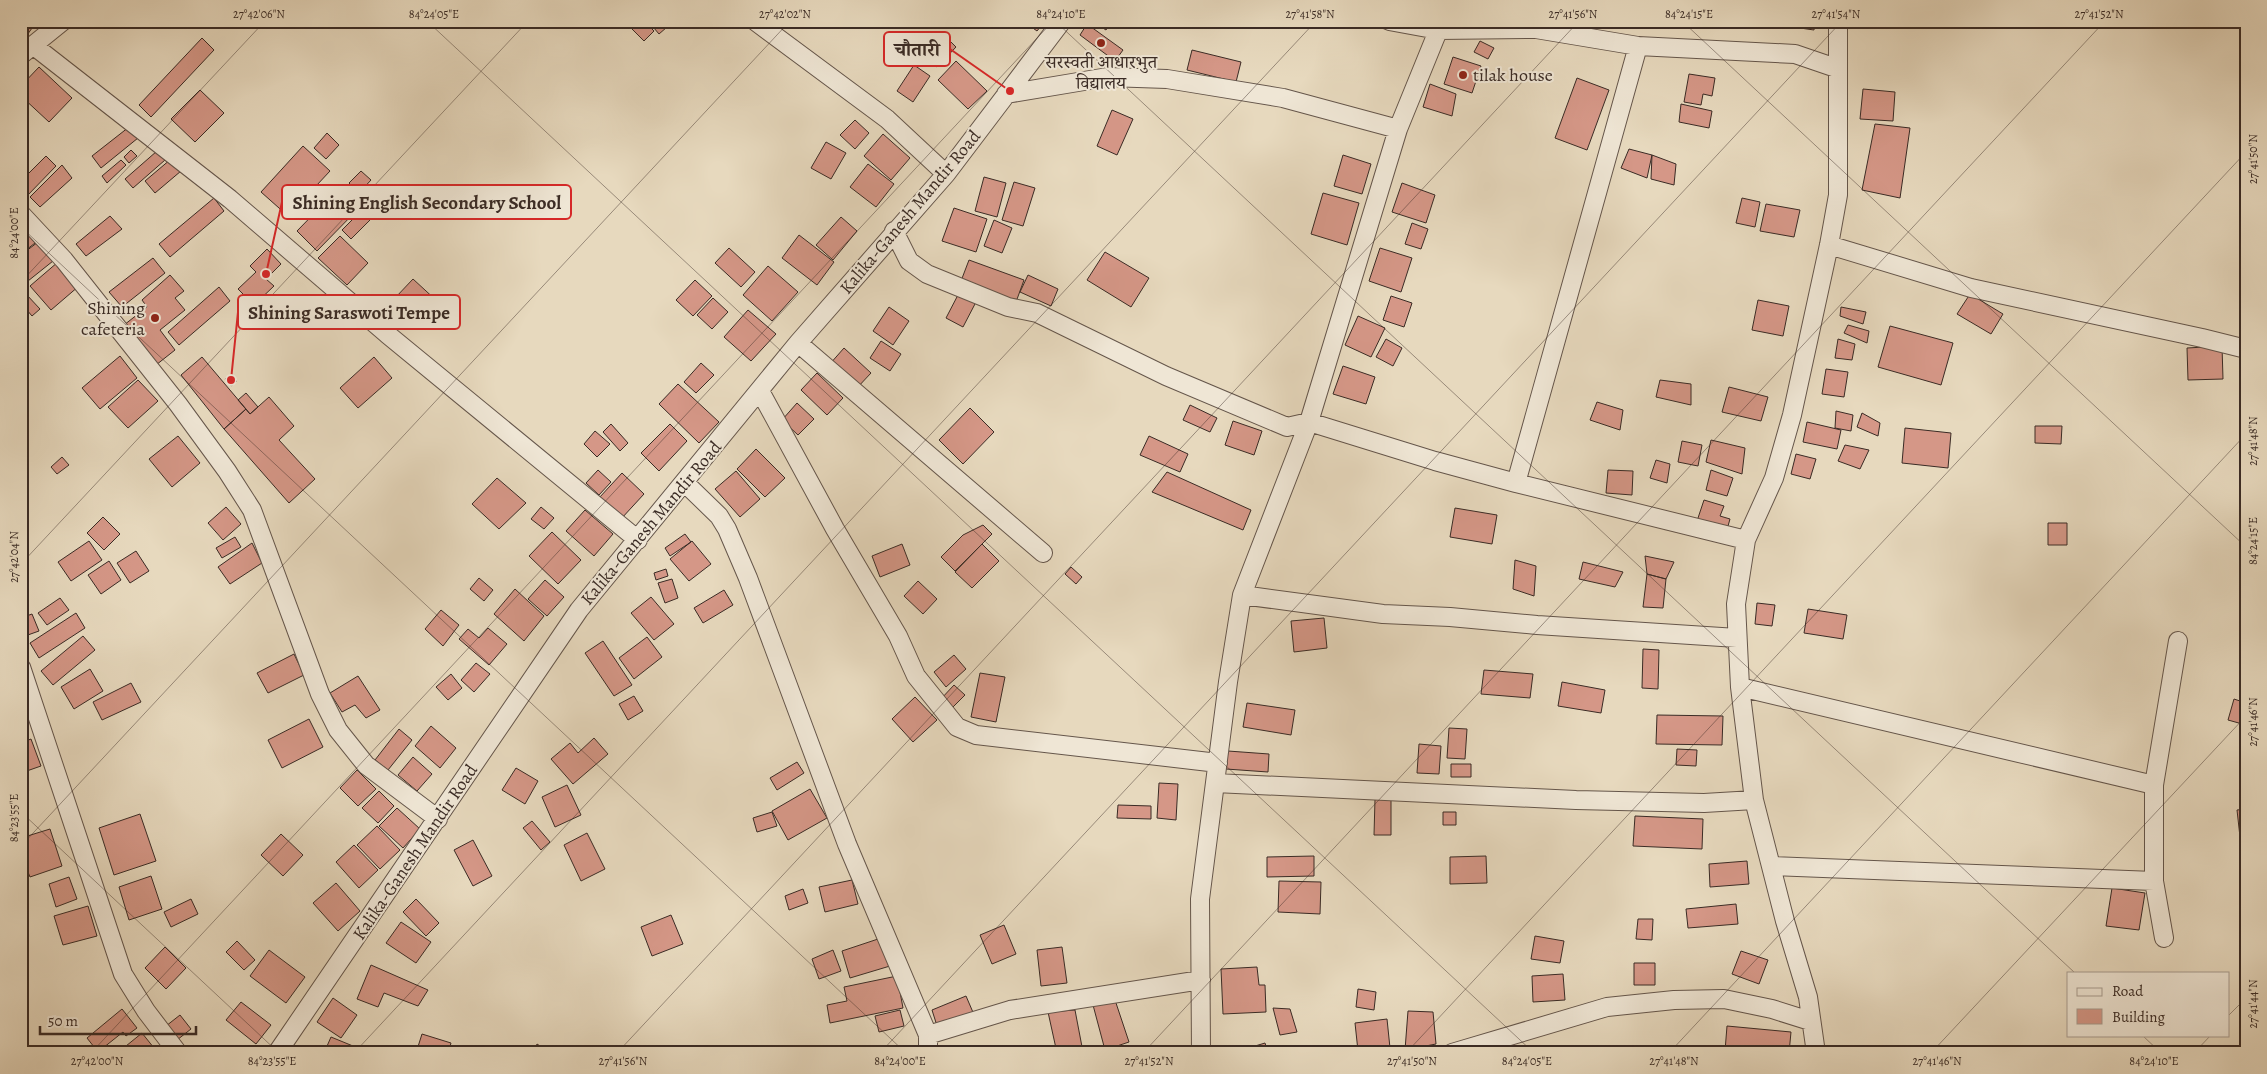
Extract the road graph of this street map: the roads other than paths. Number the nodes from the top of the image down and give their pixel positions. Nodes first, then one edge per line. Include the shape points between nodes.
1 (63, 21) edge
2 (755, 21) edge
3 (1062, 21) edge
4 (1389, 21) edge
5 (1838, 21) edge
6 (1440, 26) edge
7 (1638, 46) junction
8 (27, 50) edge
9 (1836, 68) junction
10 (1006, 94) junction
11 (1398, 129) junction
12 (946, 174) junction
13 (21, 214) edge
14 (894, 231) junction
15 (1829, 245) junction
16 (798, 343) junction
17 (2246, 349) edge
18 (760, 391) junction
19 (1309, 422) junction
20 (685, 483) junction
21 (1516, 483) junction
22 (638, 540) junction
23 (1746, 540) junction
24 (1043, 552) dead end
25 (1242, 595) junction
26 (1737, 638) junction
27 (2178, 640) dead end
28 (21, 667) edge
29 (1740, 687) junction
30 (1218, 763) junction
31 (1215, 783) junction
32 (2154, 785) junction
33 (1754, 800) junction
34 (438, 819) junction
35 (1771, 866) junction
36 (2154, 881) junction
37 (2164, 938) dead end
38 (1201, 980) junction
39 (1810, 1021) junction
40 (928, 1044) edge
41 (178, 1053) edge
42 (277, 1053) edge
43 (1201, 1053) edge
44 (1452, 1053) edge
45 (1816, 1053) edge

1 - 8 street
2 - 12 street via 887,119
3 - 10 street, Kalika-Ganesh Mandir Road
4 - 6 street
5 - 9 street
6 - 7 street via 1536,29
6 - 11 street
7 - 9 street via 1795,54
7 - 21 street
8 - 22 street via 230,199 386,334
9 - 15 street via 1838,195
10 - 11 street via 1108,77 1167,79 1283,98
10 - 12 street, Kalika-Ganesh Mandir Road
11 - 19 street
12 - 14 street, Kalika-Ganesh Mandir Road
13 - 34 street via 64,260 178,404 252,510 320,694 338,730 366,765
14 - 16 street, Kalika-Ganesh Mandir Road
14 - 19 street via 909,261 927,274 1008,307 1037,313 1166,376 1287,427
15 - 17 street via 1971,288
15 - 23 street via 1792,416 1774,478
16 - 18 street, Kalika-Ganesh Mandir Road
16 - 24 street
18 - 20 street, Kalika-Ganesh Mandir Road
18 - 30 street via 898,636 916,676 957,727 976,735
19 - 21 street
19 - 25 street
20 - 22 street, Kalika-Ganesh Mandir Road
20 - 40 street via 719,516 727,529 847,844
21 - 23 street
22 - 34 street, Kalika-Ganesh Mandir Road via 579,610
23 - 26 street via 1736,604
25 - 26 street via 1382,614 1450,616
25 - 30 street
26 - 29 street
27 - 32 street
28 - 41 street via 123,974
29 - 32 street
29 - 33 street
30 - 31 street
31 - 33 street via 1576,800 1704,803
31 - 38 street via 1200,899
32 - 36 street
33 - 35 street
34 - 42 street, Kalika-Ganesh Mandir Road
35 - 36 street
35 - 39 street via 1808,997
36 - 37 street
38 - 40 street via 1010,1010
38 - 43 street
39 - 44 street via 1724,999 1674,1000 1607,1008
39 - 45 street

